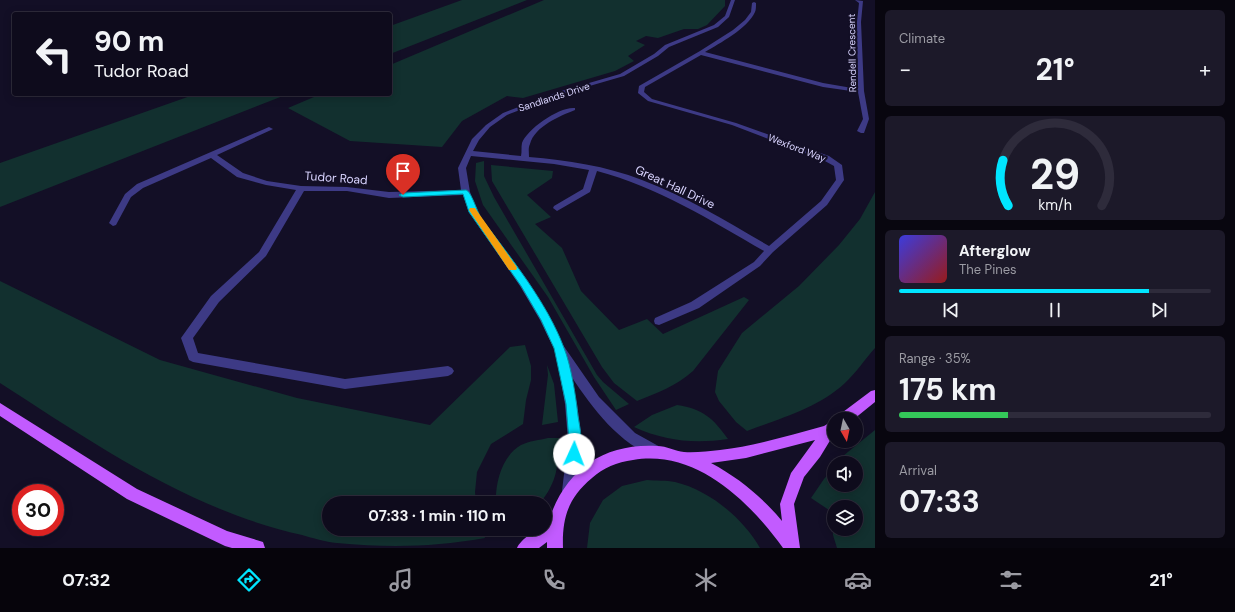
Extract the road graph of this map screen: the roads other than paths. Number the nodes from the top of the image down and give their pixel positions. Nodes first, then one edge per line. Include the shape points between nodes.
1 (734, 0) edge
2 (857, 0) edge
3 (754, 3) dead end
4 (701, 53) junction
5 (861, 91) junction
6 (573, 109) dead end
7 (269, 129) dead end
8 (861, 131) dead end
9 (468, 152) junction
10 (212, 155) junction
11 (526, 160) junction
12 (594, 168) junction
13 (301, 188) junction
14 (466, 192) junction
15 (557, 208) dead end
16 (113, 223) dead end
17 (770, 250) junction
18 (659, 321) dead end
19 (559, 348) junction
20 (448, 371) dead end
21 (875, 396) edge
22 (0, 409) edge
23 (853, 412) edge
24 (827, 429) edge
25 (827, 434) edge
26 (657, 452) junction
27 (682, 458) junction
28 (569, 491) junction
29 (555, 528) junction
30 (257, 548) edge
31 (525, 548) edge
32 (555, 548) edge
33 (793, 548) edge

1 - 9 street, Sandlands Drive via 727,17 716,26 668,46 622,75 560,93 505,114 488,126
2 - 5 street, Rendell Crescent via 861,2
3 - 4 street, Wexford Way via 753,12 746,25
4 - 5 street via 822,85
4 - 17 street, Wexford Way via 642,86 641,93 650,100 734,124 838,164 840,180 824,204
5 - 8 street, Rendell Crescent via 866,119
6 - 11 street via 556,116 535,131 526,142
7 - 10 street
9 - 11 street, Great Hall Drive
9 - 14 street, Sandlands Drive via 462,168
10 - 13 street, Tudor Road via 240,175 266,183
10 - 16 street via 140,186 128,196
11 - 12 street, Great Hall Drive
12 - 15 street via 587,190
12 - 17 street, Great Hall Drive via 638,181 680,200
13 - 14 street, Tudor Road via 348,189 389,195
13 - 20 street via 263,254 215,299 186,338 193,357 345,384
14 - 19 street, Sandlands Drive via 473,212 524,284
17 - 18 street, Wexford Way via 757,264 695,305
19 - 26 street, Sandlands Drive via 595,401 617,425 630,437
19 - 28 street, Sandlands Drive via 571,404 575,441
21 - 23 main road
22 - 30 main road via 132,494 225,538
24 - 27 main road via 746,452
25 - 33 main road via 798,473 787,504
26 - 27 main road
26 - 28 main road via 622,454 592,467
27 - 33 main road via 712,471 742,490 770,516
28 - 29 main road via 560,508
29 - 31 main road
29 - 32 main road

